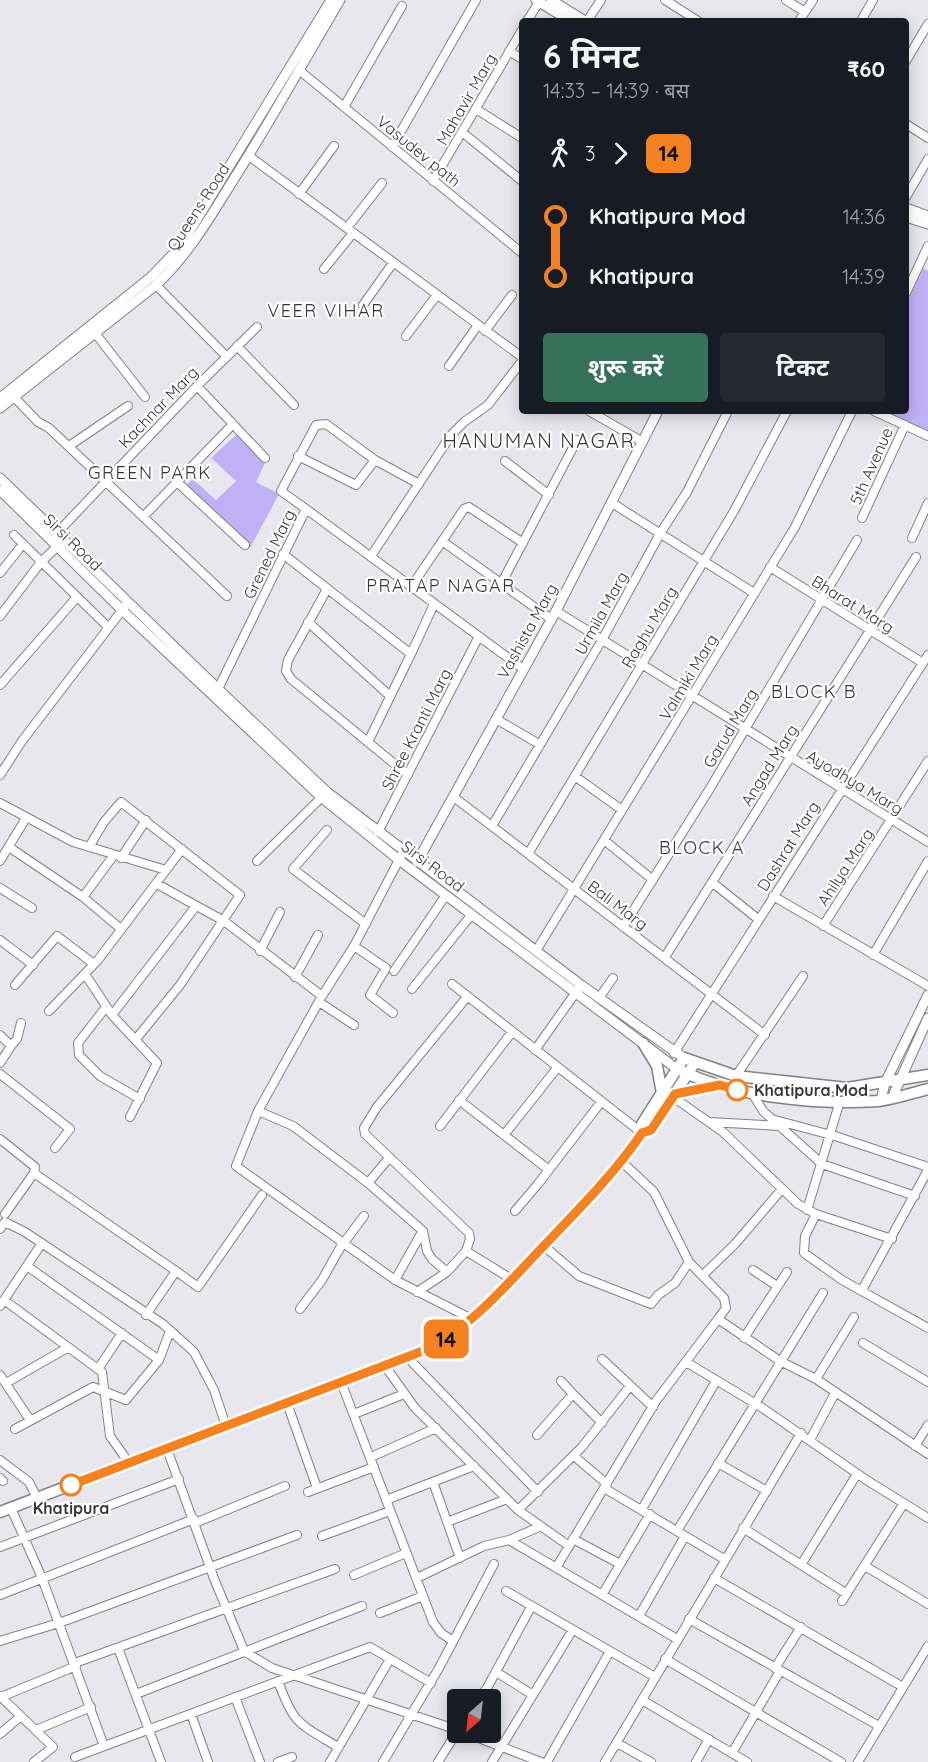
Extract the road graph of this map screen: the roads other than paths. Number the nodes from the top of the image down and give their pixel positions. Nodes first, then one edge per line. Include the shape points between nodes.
1 (330, 0) edge
2 (340, 0) edge
3 (476, 0) edge
4 (551, 0) edge
5 (601, 0) edge
6 (665, 0) edge
7 (786, 0) edge
8 (813, 0) edge
9 (873, 0) edge
10 (537, 1) edge
11 (402, 6) dead end
12 (804, 12) junction
13 (528, 18) edge
14 (565, 18) edge
15 (581, 18) edge
16 (588, 18) edge
17 (693, 18) edge
18 (801, 18) edge
19 (863, 18) edge
20 (928, 24) edge
21 (519, 35) edge
22 (509, 51) junction
23 (909, 56) edge
24 (519, 57) edge
25 (299, 70) junction
26 (344, 107) junction
27 (476, 109) junction
28 (909, 126) edge
29 (462, 132) junction
30 (519, 136) edge
31 (928, 138) edge
32 (334, 146) dead end
33 (392, 147) junction
34 (249, 156) junction
35 (928, 159) edge
36 (519, 179) edge
37 (434, 181) junction
38 (382, 183) dead end
39 (909, 192) edge
40 (299, 194) junction
41 (909, 209) edge
42 (928, 216) edge
43 (909, 217) edge
44 (928, 224) edge
45 (350, 231) junction
46 (928, 246) edge
47 (519, 251) edge
48 (393, 263) junction
49 (324, 269) dead end
50 (156, 285) junction
51 (909, 287) edge
52 (436, 295) junction
53 (512, 295) dead end
54 (363, 305) dead end
55 (478, 325) junction
56 (257, 327) dead end
57 (485, 330) junction
58 (95, 333) junction
59 (406, 336) dead end
60 (237, 346) junction
61 (226, 356) junction
62 (519, 357) edge
63 (519, 363) edge
64 (449, 366) dead end
65 (197, 386) junction
66 (14, 396) junction
67 (145, 397) dead end
68 (0, 398) edge
69 (294, 405) dead end
70 (128, 406) dead end
71 (0, 408) edge
72 (594, 414) edge
73 (657, 414) edge
74 (726, 414) edge
75 (785, 414) edge
76 (851, 414) edge
77 (880, 414) edge
78 (233, 424) junction
79 (904, 425) junction
80 (928, 436) edge
81 (577, 440) dead end
82 (643, 442) junction
83 (69, 446) junction
84 (298, 456) junction
85 (265, 458) dead end
86 (375, 460) junction
87 (505, 461) dead end
88 (0, 478) edge
89 (106, 482) junction
90 (177, 482) junction
91 (419, 484) junction
92 (0, 490) edge
93 (549, 495) junction
94 (928, 502) edge
95 (612, 503) junction
96 (306, 509) junction
97 (144, 517) junction
98 (862, 518) dead end
99 (661, 532) junction
100 (14, 535) dead end
101 (912, 538) dead end
102 (857, 540) dead end
103 (59, 541) junction
104 (442, 542) junction
105 (523, 543) junction
106 (23, 544) junction
107 (245, 545) dead end
108 (283, 554) junction
109 (371, 556) junction
110 (916, 557) dead end
111 (704, 561) junction
112 (41, 562) junction
113 (770, 567) junction
114 (0, 573) edge
115 (501, 584) junction
116 (411, 587) junction
117 (327, 589) junction
118 (754, 593) junction
119 (227, 596) dead end
120 (77, 597) junction
121 (821, 601) junction
122 (434, 604) junction
123 (125, 606) junction
124 (553, 615) junction
125 (0, 616) edge
126 (308, 622) junction
127 (108, 627) junction
128 (871, 630) junction
129 (478, 638) junction
130 (602, 640) junction
131 (411, 654) junction
132 (926, 659) edge
133 (642, 665) junction
134 (522, 668) junction
135 (0, 685) edge
136 (218, 689) junction
137 (390, 696) junction
138 (692, 697) junction
139 (496, 719) junction
140 (744, 730) junction
141 (368, 742) junction
142 (539, 744) junction
143 (789, 758) junction
144 (928, 761) edge
145 (0, 775) edge
146 (408, 775) junction
147 (576, 777) junction
148 (841, 789) junction
149 (324, 794) junction
150 (455, 798) junction
151 (0, 802) edge
152 (622, 810) junction
153 (26, 818) junction
154 (146, 820) junction
155 (891, 820) junction
156 (492, 826) junction
157 (327, 830) dead end
158 (378, 832) junction
159 (603, 840) junction
160 (928, 842) edge
161 (9, 847) junction
162 (89, 848) junction
163 (182, 849) junction
164 (528, 854) junction
165 (117, 856) junction
166 (401, 856) junction
167 (0, 861) edge
168 (256, 861) dead end
169 (928, 861) edge
170 (417, 862) junction
171 (166, 870) junction
172 (653, 880) junction
173 (713, 883) junction
174 (157, 884) junction
175 (0, 888) edge
176 (574, 889) junction
177 (446, 895) junction
178 (773, 896) junction
179 (83, 897) junction
180 (196, 906) junction
181 (32, 908) dead end
182 (280, 912) dead end
183 (472, 914) junction
184 (758, 919) junction
185 (224, 921) junction
186 (366, 924) junction
187 (823, 926) junction
188 (623, 927) junction
189 (122, 929) junction
190 (318, 935) dead end
191 (0, 940) edge
192 (354, 946) junction
193 (260, 951) junction
194 (536, 951) junction
195 (873, 956) junction
196 (665, 957) junction
197 (94, 964) junction
198 (33, 965) junction
199 (394, 970) dead end
200 (85, 975) junction
201 (803, 976) dead end
202 (295, 977) junction
203 (613, 978) dead end
204 (452, 984) dead end
205 (15, 986) dead end
206 (928, 986) edge
207 (412, 989) dead end
208 (578, 989) junction
209 (712, 992) junction
210 (928, 995) edge
211 (468, 997) junction
212 (320, 999) junction
213 (599, 999) junction
214 (106, 1007) junction
215 (49, 1011) dead end
216 (393, 1013) dead end
217 (112, 1015) junction
218 (928, 1018) edge
219 (21, 1023) dead end
220 (354, 1025) dead end
221 (512, 1032) junction
222 (0, 1035) edge
223 (765, 1035) junction
224 (136, 1039) junction
225 (643, 1043) junction
226 (11, 1046) junction
227 (535, 1050) junction
228 (684, 1058) junction
229 (0, 1061) edge
230 (557, 1068) junction
231 (682, 1072) junction
232 (0, 1074) edge
233 (928, 1075) edge
234 (736, 1076) junction
235 (898, 1081) junction
236 (885, 1083) junction
237 (720, 1085) junction
238 (928, 1089) edge
239 (752, 1093) junction
240 (670, 1094) junction
241 (140, 1099) junction
242 (886, 1099) junction
243 (459, 1100) junction
244 (840, 1101) junction
245 (601, 1102) junction
246 (258, 1111) junction
247 (130, 1118) dead end
248 (771, 1119) junction
249 (708, 1122) junction
250 (440, 1126) dead end
251 (780, 1126) junction
252 (642, 1133) junction
253 (504, 1135) junction
254 (830, 1135) junction
255 (0, 1139) edge
256 (55, 1148) dead end
257 (389, 1158) junction
258 (622, 1162) junction
259 (822, 1164) junction
260 (928, 1169) edge
261 (549, 1170) junction
262 (34, 1173) junction
263 (368, 1183) junction
264 (782, 1189) junction
265 (261, 1195) dead end
266 (915, 1196) junction
267 (807, 1209) junction
268 (514, 1211) dead end
269 (5, 1214) dead end
270 (816, 1214) junction
271 (364, 1216) dead end
272 (0, 1229) edge
273 (423, 1231) junction
274 (891, 1239) junction
275 (42, 1243) junction
276 (344, 1243) junction
277 (544, 1246) junction
278 (466, 1251) junction
279 (689, 1262) junction
280 (27, 1266) junction
281 (753, 1270) dead end
282 (176, 1271) junction
283 (447, 1272) junction
284 (787, 1272) dead end
285 (703, 1275) junction
286 (395, 1280) junction
287 (513, 1280) junction
288 (777, 1286) junction
289 (862, 1290) junction
290 (417, 1292) junction
291 (823, 1293) dead end
292 (2, 1303) edge
293 (300, 1309) dead end
294 (146, 1315) junction
295 (854, 1317) dead end
296 (472, 1319) junction
297 (718, 1319) junction
298 (928, 1328) edge
299 (170, 1331) junction
300 (122, 1333) junction
301 (744, 1338) junction
302 (863, 1343) dead end
303 (67, 1348) junction
304 (407, 1358) junction
305 (602, 1359) dead end
306 (159, 1360) junction
307 (780, 1361) junction
308 (686, 1362) junction
309 (385, 1366) junction
310 (98, 1369) junction
311 (0, 1375) edge
312 (816, 1379) junction
313 (561, 1381) dead end
314 (717, 1381) junction
315 (341, 1382) junction
316 (928, 1382) edge
317 (6, 1383) junction
318 (630, 1386) junction
319 (103, 1389) junction
320 (835, 1393) junction
321 (404, 1394) junction
322 (573, 1395) junction
323 (287, 1403) junction
324 (755, 1404) junction
325 (653, 1407) junction
326 (354, 1414) junction
327 (30, 1420) junction
328 (602, 1423) junction
329 (928, 1425) edge
330 (226, 1426) junction
331 (436, 1428) junction
332 (15, 1429) dead end
333 (801, 1433) junction
334 (537, 1435) dead end
335 (810, 1440) junction
336 (915, 1446) junction
337 (167, 1449) junction
338 (928, 1454) edge
339 (574, 1456) junction
340 (371, 1457) junction
341 (0, 1460) edge
342 (129, 1463) junction
343 (718, 1463) junction
344 (474, 1466) junction
345 (374, 1467) junction
346 (857, 1474) junction
347 (178, 1479) junction
348 (433, 1482) junction
349 (285, 1486) dead end
350 (605, 1486) junction
351 (318, 1488) junction
352 (766, 1491) junction
353 (308, 1492) dead end
354 (538, 1492) junction
355 (37, 1498) junction
356 (507, 1499) junction
357 (386, 1500) junction
358 (904, 1503) junction
359 (11, 1508) junction
360 (642, 1509) junction
361 (518, 1510) junction
362 (390, 1511) junction
363 (0, 1512) edge
364 (650, 1514) junction
365 (928, 1518) edge
366 (195, 1521) junction
367 (447, 1522) junction
368 (539, 1527) junction
369 (743, 1528) junction
370 (677, 1531) junction
371 (297, 1535) dead end
372 (322, 1536) dead end
373 (685, 1536) junction
374 (24, 1538) junction
375 (509, 1540) junction
376 (571, 1543) junction
377 (0, 1547) edge
378 (406, 1553) junction
379 (460, 1558) junction
380 (724, 1559) junction
381 (494, 1564) dead end
382 (620, 1564) junction
383 (801, 1565) junction
384 (865, 1566) junction
385 (210, 1568) junction
386 (556, 1568) junction
387 (335, 1569) dead end
388 (354, 1575) dead end
389 (42, 1578) junction
390 (417, 1578) junction
391 (714, 1578) junction
392 (506, 1591) dead end
393 (0, 1595) edge
394 (602, 1595) junction
395 (423, 1596) junction
396 (928, 1604) edge
397 (362, 1606) dead end
398 (531, 1606) junction
399 (227, 1608) junction
400 (380, 1614) dead end
401 (639, 1616) junction
402 (689, 1619) junction
403 (59, 1623) junction
404 (801, 1627) junction
405 (572, 1631) junction
406 (676, 1639) junction
407 (0, 1641) edge
408 (453, 1641) junction
409 (928, 1646) edge
410 (118, 1647) junction
411 (245, 1650) junction
412 (609, 1653) junction
413 (390, 1659) junction
414 (665, 1659) junction
415 (75, 1664) junction
416 (778, 1670) junction
417 (496, 1672) junction
418 (293, 1675) junction
419 (655, 1677) junction
420 (278, 1681) junction
421 (431, 1683) junction
422 (903, 1687) junction
423 (485, 1689) edge
424 (136, 1694) junction
425 (533, 1695) junction
426 (0, 1696) edge
427 (236, 1697) junction
428 (365, 1698) junction
429 (642, 1700) junction
430 (91, 1707) junction
431 (756, 1712) junction
432 (190, 1714) junction
433 (413, 1714) junction
434 (21, 1716) junction
435 (447, 1726) edge
436 (879, 1726) junction
437 (149, 1729) junction
438 (36, 1730) junction
439 (0, 1734) edge
440 (709, 1739) junction
441 (449, 1743) edge
442 (491, 1743) edge
443 (617, 1743) junction
444 (104, 1746) junction
445 (338, 1747) junction
446 (501, 1747) junction
447 (732, 1753) junction
448 (75, 1757) dead end
449 (292, 1757) dead end
450 (744, 1761) edge
451 (34, 1762) edge
452 (161, 1762) edge
453 (208, 1762) edge
454 (260, 1762) edge
455 (278, 1762) edge
456 (330, 1762) edge
457 (383, 1762) edge
458 (438, 1762) edge
459 (492, 1762) edge
460 (541, 1762) edge
461 (546, 1762) edge
462 (604, 1762) edge
463 (651, 1762) edge
464 (696, 1762) edge
465 (841, 1762) edge
466 (858, 1762) edge

1 - 68 street, Queens Road via 180,247 151,277
2 - 25 street, Queens Road
3 - 33 street
4 - 15 street
5 - 16 street
6 - 17 street
7 - 12 street
8 - 12 street
9 - 19 street
10 - 13 street
10 - 14 street
11 - 26 street
12 - 18 street
20 - 23 street
21 - 22 street, Mahavir Marg
22 - 24 street
22 - 27 street, Mahavir Marg
25 - 26 street, Vasudev path
25 - 34 street, Queens Road
26 - 33 street, Vasudev path
27 - 29 street, Mahavir Marg
27 - 30 street
28 - 31 street
29 - 36 street
29 - 37 street, Mahavir Marg
32 - 40 street
33 - 37 street, Vasudev path
34 - 40 street
34 - 50 street, Queens Road via 187,253
35 - 39 street
37 - 47 street, Vasudev path
38 - 45 street
40 - 45 street
41 - 42 street
43 - 44 street
45 - 48 street
45 - 49 street
46 - 51 street
48 - 52 street
48 - 54 street
50 - 58 street, Queens Road
50 - 61 street
52 - 55 street
52 - 59 street
53 - 57 street
55 - 57 street
55 - 64 street
56 - 60 street, Kachnar Marg
57 - 62 street
58 - 66 street, Queens Road
58 - 67 street
60 - 61 street, Kachnar Marg
60 - 69 street
61 - 65 street, Kachnar Marg
63 - 91 street via 488,405 451,435
65 - 78 street
65 - 89 street, Kachnar Marg
66 - 71 street, Queens Road
66 - 83 street via 38,422
70 - 83 street
72 - 82 street
73 - 82 street, Vashista Marg
74 - 99 street, Urmila Marg via 692,483
75 - 111 street, Raghu Marg
76 - 113 street, Valmiki Marg via 801,516
77 - 79 street
78 - 85 street
78 - 90 street
79 - 80 street
79 - 98 street, 5th Avenue
81 - 93 street
82 - 95 street, Vashista Marg
83 - 89 street
84 - 86 street via 356,485
84 - 86 street via 316,425 326,424
84 - 96 street via 281,491
86 - 91 street
87 - 93 street
88 - 103 street, Sirsi Road
89 - 97 street
89 - 103 street, Kachnar Marg
90 - 97 street
90 - 107 street
91 - 109 street
92 - 103 street, Sirsi Road
93 - 105 street
94 - 101 street
95 - 99 street
95 - 124 street, Vashista Marg
96 - 108 street, Grened Marg
96 - 109 street, Grened Marg
97 - 119 street
99 - 111 street
99 - 130 street, Urmila Marg
100 - 106 street
102 - 121 street, Garud Marg
103 - 112 street, Kachnar Marg
103 - 123 street, Sirsi Road
104 - 105 street via 469,507
104 - 115 street, Ayodhya Marg
104 - 116 street
105 - 115 street
106 - 112 street
106 - 114 street
108 - 117 street
108 - 136 street, Grened Marg
109 - 116 street, Grened Marg
110 - 128 street, Angad Marg
111 - 118 street
111 - 133 street, Raghu Marg
112 - 120 street
112 - 125 street, Kachnar Marg
113 - 118 street, Valmiki Marg
113 - 121 street, Bharat Marg
115 - 124 street, Ayodhya Marg
116 - 122 street, Grened Marg
117 - 126 street
117 - 131 street
118 - 138 street, Valmiki Marg
120 - 127 street
120 - 135 street
121 - 128 street, Bharat Marg
121 - 140 street, Garud Marg
122 - 129 street, Grened Marg
122 - 131 street
123 - 127 street
123 - 136 street, Sirsi Road
123 - 149 street, Sirsi Road
124 - 130 street, Ayodhya Marg
124 - 134 street, Vashista Marg
126 - 137 street
126 - 141 street via 286,671
127 - 145 street
128 - 132 street, Bharat Marg
128 - 143 street, Angad Marg
129 - 134 street, Grened Marg
129 - 146 street, Shree Kranti Marg
130 - 133 street, Ayodhya Marg
130 - 142 street, Urmila Marg
131 - 137 street
132 - 148 street, Dashrat Marg
133 - 138 street, Ayodhya Marg
133 - 147 street, Raghu Marg
134 - 139 street, Vashista Marg
136 - 149 street, Sirsi Road
137 - 141 street
138 - 140 street, Ayodhya Marg
138 - 152 street, Valmiki Marg
139 - 142 street
139 - 150 street, Vashista Marg
140 - 143 street, Ayodhya Marg
140 - 172 street, Garud Marg
141 - 146 street
142 - 156 street, Urmila Marg
143 - 148 street, Ayodhya Marg
143 - 173 street, Angad Marg
144 - 155 street, Ahilya Marg
146 - 158 street, Shree Kranti Marg
147 - 152 street
147 - 164 street, Raghu Marg
148 - 155 street, Ayodhya Marg
148 - 178 street, Dashrat Marg
149 - 158 street, Sirsi Road
149 - 166 street, Sirsi Road
149 - 168 street
150 - 156 street, Bali Marg
150 - 170 street, Vashista Marg
151 - 153 street
152 - 159 street, Valmiki Marg
153 - 161 street
153 - 162 street
154 - 162 street via 121,802
154 - 163 street
154 - 165 street
155 - 160 street, Ayodhya Marg
155 - 187 street, Ahilya Marg
156 - 164 street, Bali Marg
157 - 186 street via 294,865 295,872
158 - 166 street, Sirsi Road
159 - 172 street
159 - 176 street, Valmiki Marg
161 - 167 street
161 - 179 street
162 - 165 street
163 - 171 street
163 - 185 street via 238,891 240,899
164 - 176 street, Bali Marg
165 - 171 street
165 - 179 street
166 - 170 street, Sirsi Road
166 - 177 street, Sirsi Road
166 - 186 street
169 - 195 street
170 - 194 street, Sirsi Road
171 - 174 street
172 - 188 street, Garud Marg
173 - 184 street
173 - 196 street, Angad Marg
174 - 180 street
174 - 189 street
175 - 181 street
176 - 188 street, Bali Marg
176 - 194 street, Valmiki Marg
177 - 183 street, Sirsi Road
177 - 199 street
178 - 184 street, Dashrat Marg
178 - 187 street
179 - 189 street
180 - 185 street
180 - 217 street
182 - 193 street
183 - 207 street
183 - 208 street, Sirsi Road
184 - 209 street, Dashrat Marg
185 - 193 street
185 - 224 street
186 - 192 street
187 - 195 street
188 - 196 street, Bali Marg via 635,941
189 - 197 street
190 - 202 street
191 - 198 street
192 - 212 street
192 - 216 street via 386,968 370,995
193 - 202 street
194 - 208 street, Sirsi Road
195 - 206 street
196 - 209 street, Bali Marg
197 - 198 street via 57,936
197 - 200 street
198 - 205 street
200 - 214 street
200 - 215 street
201 - 223 street
202 - 212 street
203 - 213 street
204 - 211 street
208 - 213 street, Sirsi Road
208 - 225 street, Sirsi Road
208 - 227 street
209 - 223 street, Bali Marg
209 - 228 street, Dashrat Marg
210 - 236 street
211 - 221 street
211 - 257 street via 364,1128 365,1134
212 - 220 street
212 - 246 street
213 - 228 street, Sirsi Road
214 - 217 street
214 - 241 street via 78,1043 79,1055 100,1076
217 - 224 street
218 - 235 street
219 - 226 street
221 - 227 street
221 - 243 street
222 - 226 street
223 - 234 street
224 - 241 street via 157,1063
225 - 231 street, Sirsi Road
225 - 240 main road
226 - 229 street
227 - 230 street
228 - 231 main road
228 - 234 main road, Sirsi Road
230 - 245 street
230 - 253 street
231 - 237 main road, Sirsi Road
231 - 240 main road
232 - 256 street via 70,1129
233 - 235 main road, Sirsi Road
234 - 236 main road, Sirsi Road via 847,1088
235 - 236 main road, Sirsi Road
235 - 242 street
236 - 242 street
237 - 239 main road, Sirsi Road
237 - 240 main road
238 - 242 main road, Sirsi Road
239 - 244 main road, Sirsi Road
239 - 248 street
240 - 249 street
240 - 252 main road via 642,1124
241 - 247 street
242 - 244 main road, Sirsi Road
243 - 250 street
243 - 253 street
244 - 254 street
245 - 252 street
245 - 261 street
246 - 263 street via 293,1126
246 - 276 street via 236,1166
248 - 251 street
248 - 254 street
249 - 251 street
249 - 264 street
251 - 259 street
252 - 258 main road
253 - 261 street
254 - 259 street
254 - 260 street
255 - 262 street via 35,1167
257 - 263 street
257 - 278 street via 469,1233
258 - 277 main road
258 - 279 street via 654,1192
259 - 266 street
259 - 267 street
260 - 266 street
261 - 268 street
262 - 269 street
262 - 282 street
263 - 273 street
264 - 267 street
264 - 285 street
265 - 282 street via 198,1287
266 - 274 street
267 - 270 street
270 - 274 street
270 - 289 street via 805,1236 804,1253
271 - 276 street
272 - 275 street via 4,1222
273 - 283 street via 427,1251
273 - 286 street
274 - 289 street
275 - 280 street
275 - 294 street
276 - 286 street
276 - 293 street
277 - 279 street via 579,1276 651,1304 675,1283
277 - 287 main road
278 - 283 street
278 - 287 street
279 - 285 street
280 - 292 street
280 - 300 street
281 - 288 street
282 - 294 street
283 - 290 street
284 - 288 street
285 - 297 street via 727,1303
286 - 290 street
287 - 296 main road
288 - 301 street
289 - 298 street
290 - 296 street
291 - 307 street
292 - 303 street
294 - 299 street
295 - 312 street
296 - 304 main road via 454,1335
297 - 301 street
297 - 308 street
299 - 306 street
299 - 330 street via 198,1358 219,1400
300 - 306 street
300 - 310 street
301 - 307 street
302 - 316 street
303 - 310 street
303 - 317 street
304 - 309 main road
304 - 354 street
305 - 318 street
306 - 319 street via 126,1400
307 - 312 street
307 - 324 street
308 - 314 street
308 - 325 street
309 - 315 main road
309 - 321 street
310 - 319 street via 102,1372
311 - 317 street
312 - 320 street
313 - 322 street
314 - 324 street
314 - 360 street
315 - 323 main road
315 - 326 street
317 - 327 street
318 - 325 street
318 - 328 street
319 - 327 street via 93,1387
319 - 342 street via 110,1437
320 - 335 street
320 - 336 street
321 - 326 street
321 - 331 street
322 - 328 street
322 - 334 street
323 - 330 main road
323 - 351 street
324 - 333 street
324 - 343 street
325 - 350 street
326 - 340 street
327 - 332 street
328 - 339 street
329 - 336 street
330 - 337 main road
331 - 340 street
331 - 344 street
333 - 335 street
333 - 352 street
335 - 346 street
336 - 338 street
337 - 342 main road
337 - 347 street
339 - 350 street
339 - 354 street
340 - 345 street
341 - 355 street via 29,1482
342 - 355 main road
343 - 352 street
343 - 370 street
344 - 348 street
344 - 356 street
345 - 351 street
345 - 357 street
346 - 358 street
346 - 383 street
347 - 366 street
347 - 374 street
348 - 357 street
348 - 367 street
349 - 366 street
350 - 360 street
350 - 376 street
351 - 353 street
352 - 369 street
354 - 361 street
355 - 359 main road
356 - 361 street
356 - 367 street
357 - 362 street
358 - 365 street
358 - 384 street
359 - 363 main road
359 - 374 street
360 - 364 street
361 - 368 street
362 - 372 street
362 - 378 street
364 - 370 street
364 - 382 street
366 - 385 street
366 - 389 street
367 - 379 street
368 - 375 street
368 - 376 street
369 - 380 street
369 - 383 street
370 - 373 street
371 - 385 street
373 - 380 street
373 - 401 street
374 - 377 street
374 - 389 street
375 - 379 street
375 - 386 street
376 - 382 street
376 - 386 street
378 - 388 street
378 - 390 street
379 - 390 street
380 - 391 street
381 - 408 street
382 - 394 street
383 - 384 street via 845,1598
384 - 396 street
385 - 399 street
385 - 403 street
386 - 394 street
387 - 399 street
389 - 393 street
389 - 403 street
390 - 395 street
391 - 402 street
391 - 404 street
392 - 398 street
394 - 401 street
395 - 400 street
395 - 408 street via 436,1628
397 - 411 street
398 - 405 street
398 - 417 street
399 - 410 street
399 - 411 street
401 - 406 street
402 - 406 street
402 - 416 street
403 - 407 street
403 - 415 street
404 - 416 street
404 - 422 street
405 - 412 street
405 - 425 street
406 - 414 street
408 - 421 street
409 - 422 street
410 - 415 street
410 - 424 street
411 - 418 street via 272,1668
411 - 424 street
412 - 419 street
412 - 461 street
413 - 418 street via 370,1647
413 - 421 street
413 - 428 street
414 - 419 street
414 - 431 street
415 - 426 street
415 - 430 street
416 - 431 street
416 - 436 street
417 - 423 street
417 - 425 street
418 - 420 street
418 - 428 street
419 - 429 street
420 - 427 street
420 - 445 street via 290,1713 300,1725
421 - 433 street
422 - 436 street
424 - 437 street
425 - 446 street
426 - 434 street
427 - 432 street
427 - 454 street
428 - 433 street
428 - 445 street
429 - 440 street
429 - 443 street
430 - 438 street
430 - 444 street
431 - 447 street
431 - 465 street
432 - 437 street
432 - 453 street
433 - 435 street
433 - 457 street
434 - 438 street
434 - 439 street
436 - 466 street
437 - 444 street
437 - 452 street
438 - 451 street via 53,1747
440 - 447 street
440 - 464 street
441 - 458 street
442 - 446 street
443 - 462 street
443 - 463 street
444 - 448 street
445 - 456 street
446 - 459 street
446 - 460 street
447 - 450 street
449 - 455 street

